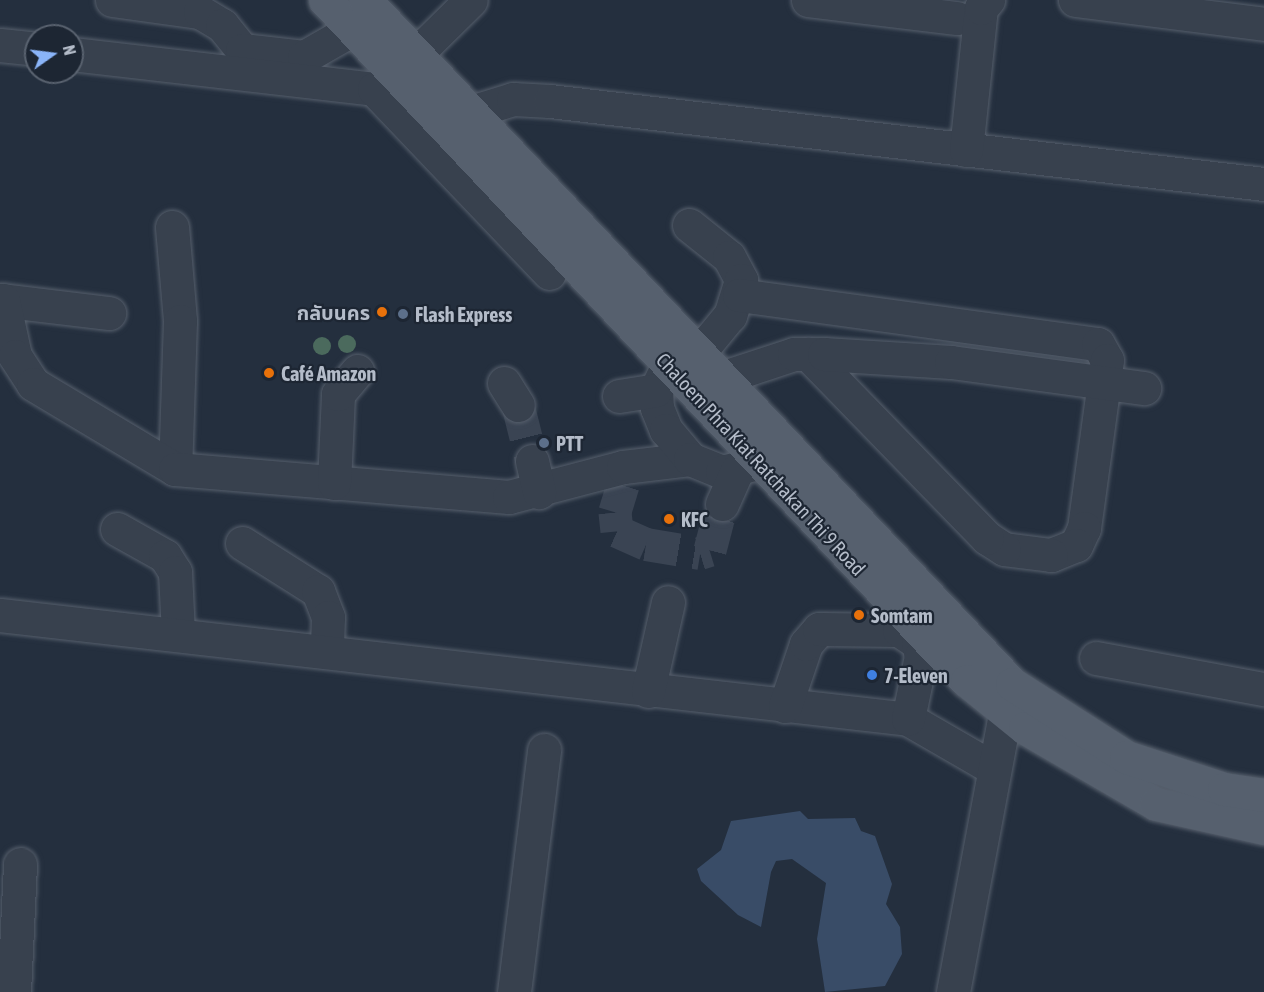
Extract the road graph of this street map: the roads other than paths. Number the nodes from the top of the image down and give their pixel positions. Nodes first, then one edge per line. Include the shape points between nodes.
1 (112, 0) edge
2 (325, 0) edge
3 (471, 0) edge
4 (808, 0) edge
5 (988, 0) edge
6 (1075, 0) edge
7 (359, 14) edge
8 (957, 18) dead end
9 (1264, 24) edge
10 (0, 45) edge
11 (24, 48) edge
12 (84, 55) edge
13 (397, 74) junction
14 (471, 112) junction
15 (966, 150) junction
16 (1264, 184) edge
17 (689, 225) dead end
18 (172, 227) dead end
19 (549, 273) dead end
20 (739, 295) junction
21 (2, 300) edge
22 (109, 313) dead end
23 (701, 350) junction
24 (807, 354) junction
25 (357, 371) dead end
26 (724, 377) junction
27 (662, 378) junction
28 (1103, 382) junction
29 (1144, 388) dead end
30 (619, 396) dead end
31 (690, 459) junction
32 (747, 467) junction
33 (175, 469) junction
34 (334, 483) junction
35 (722, 504) tunnel mouth
36 (117, 529) dead end
37 (242, 543) dead end
38 (668, 602) dead end
39 (0, 615) edge
40 (178, 633) junction
41 (327, 651) junction
42 (1096, 658) dead end
43 (1264, 690) edge
44 (648, 691) junction
45 (1009, 699) junction
46 (785, 706) junction
47 (908, 719) junction
48 (544, 750) dead end
49 (993, 768) junction
50 (1264, 795) edge
51 (1264, 828) edge
52 (20, 864) dead end
53 (14, 992) edge
54 (514, 992) edge
55 (953, 992) edge

1 - 7 street via 201,12 222,25 242,50 304,57
2 - 7 main road, Chaloem Phra Kiat Ratchakan Thi 9 Road
3 - 13 street
4 - 8 street
5 - 15 street via 981,8
6 - 9 street
7 - 13 main road, Chaloem Phra Kiat Ratchakan Thi 9 Road
10 - 11 street
12 - 13 street
13 - 14 main road, Chaloem Phra Kiat Ratchakan Thi 9 Road
13 - 19 street
13 - 27 main road, Chaloem Phra Kiat Ratchakan Thi 9 Road
14 - 15 street via 513,99 540,101
14 - 23 main road, Chaloem Phra Kiat Ratchakan Thi 9 Road
15 - 16 street
17 - 20 street via 729,257 741,280
18 - 33 street via 180,321
20 - 23 street
20 - 28 street via 1098,344 1105,353
21 - 22 street
21 - 33 street via 15,356 33,384
23 - 26 main road, Chaloem Phra Kiat Ratchakan Thi 9 Road
24 - 26 street
24 - 28 street via 951,362
24 - 28 street via 987,538 1004,549 1033,553 1066,553 1084,528
25 - 34 street via 338,394
26 - 45 main road, Chaloem Phra Kiat Ratchakan Thi 9 Road
27 - 30 street
27 - 31 street via 666,430
27 - 32 main road, Chaloem Phra Kiat Ratchakan Thi 9 Road
28 - 29 street
31 - 32 street via 704,468
31 - 34 street via 623,476 536,476 477,496
32 - 35 street
32 - 45 main road, Chaloem Phra Kiat Ratchakan Thi 9 Road via 967,681
33 - 34 street
36 - 40 street via 165,556 176,572
37 - 41 street via 318,591 328,617
38 - 44 street
39 - 40 street
40 - 41 street
41 - 44 street
42 - 43 street
44 - 46 street
45 - 49 street
45 - 50 main road, Chaloem Phra Kiat Ratchakan Thi 9 Road via 1126,757 1224,789
45 - 51 main road, Chaloem Phra Kiat Ratchakan Thi 9 Road via 1156,804
46 - 47 street
46 - 47 street via 806,644 819,629 898,630 918,642 921,656
47 - 49 street
48 - 54 street
49 - 55 street
52 - 53 street

